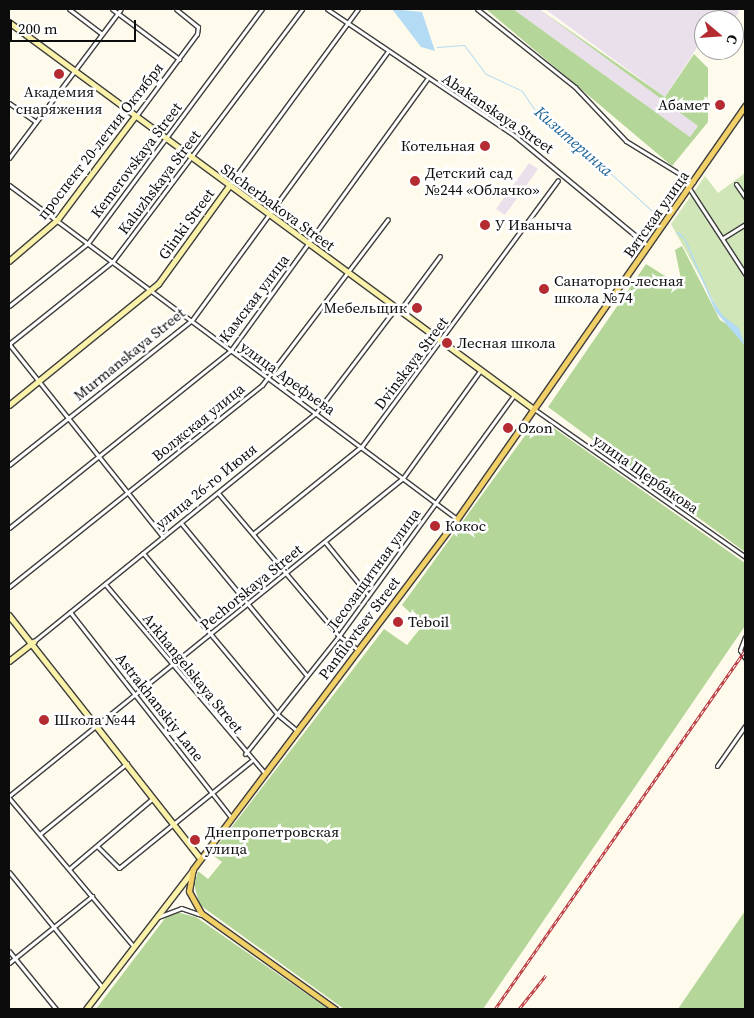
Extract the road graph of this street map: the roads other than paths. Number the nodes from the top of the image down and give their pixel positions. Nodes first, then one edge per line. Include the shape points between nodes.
1 (69, 9) edge
2 (112, 9) edge
3 (121, 9) edge
4 (176, 9) edge
5 (262, 9) edge
6 (302, 9) edge
7 (327, 9) edge
8 (358, 9) edge
9 (477, 9) edge
10 (118, 14) junction
11 (9, 22) edge
12 (348, 22) junction
13 (102, 34) junction
14 (388, 51) junction
15 (179, 59) junction
16 (75, 71) junction
17 (428, 79) junction
18 (9, 103) edge
19 (745, 106) edge
20 (135, 116) junction
21 (36, 122) junction
22 (166, 139) junction
23 (9, 158) edge
24 (191, 158) junction
25 (558, 180) dead end
26 (693, 182) junction
27 (736, 184) dead end
28 (9, 185) edge
29 (229, 186) junction
30 (689, 188) junction
31 (745, 197) edge
32 (268, 215) junction
33 (388, 219) dead end
34 (57, 220) junction
35 (745, 224) edge
36 (723, 238) junction
37 (88, 243) junction
38 (308, 244) junction
39 (649, 246) junction
40 (440, 256) dead end
41 (9, 261) edge
42 (113, 261) junction
43 (347, 273) junction
44 (745, 274) edge
45 (151, 290) junction
46 (9, 306) edge
47 (397, 310) junction
48 (192, 320) junction
49 (441, 343) junction
50 (9, 344) edge
51 (231, 350) junction
52 (480, 371) junction
53 (268, 378) junction
54 (39, 380) junction
55 (514, 395) junction
56 (9, 404) edge
57 (534, 409) junction
58 (316, 414) junction
59 (68, 417) junction
60 (362, 446) junction
61 (99, 455) junction
62 (9, 465) edge
63 (403, 478) junction
64 (128, 492) junction
65 (218, 493) junction
66 (436, 503) junction
67 (457, 519) junction
68 (180, 523) junction
69 (9, 528) edge
70 (254, 533) junction
71 (164, 537) junction
72 (325, 542) junction
73 (143, 553) junction
74 (745, 557) edge
75 (287, 572) junction
76 (105, 584) junction
77 (9, 587) edge
78 (368, 595) junction
79 (249, 604) junction
80 (70, 612) junction
81 (9, 615) edge
82 (211, 633) junction
83 (339, 636) junction
84 (745, 637) edge
85 (33, 642) junction
86 (358, 650) junction
87 (745, 658) edge
88 (9, 661) edge
89 (172, 665) junction
90 (307, 676) junction
91 (136, 694) junction
92 (277, 714) junction
93 (98, 725) junction
94 (745, 726) edge
95 (297, 731) junction
96 (245, 754) junction
97 (251, 761) junction
98 (127, 763) junction
99 (717, 766) dead end
100 (265, 773) junction
101 (212, 792) junction
102 (9, 797) edge
103 (154, 798) junction
104 (232, 818) junction
105 (174, 824) junction
106 (41, 833) junction
107 (97, 846) junction
108 (200, 858) junction
109 (69, 869) junction
110 (193, 869) junction
111 (9, 872) edge
112 (92, 896) junction
113 (157, 918) junction
114 (210, 920) junction
115 (54, 926) junction
116 (134, 946) junction
117 (9, 951) edge
118 (14, 958) junction
119 (9, 963) edge
120 (102, 987) junction
121 (56, 1009) edge
122 (86, 1009) edge
123 (335, 1009) edge

1 - 13 street
2 - 10 street
3 - 10 street
4 - 15 street, проспект 20-летия Октября via 198,27
5 - 22 street, Kemerovskaya Street
6 - 24 street, Kaluzhskaya Street
7 - 12 street, Abakanskaya Street
8 - 12 street, Glinki Street
9 - 26 street via 575,87 626,141
10 - 13 street
10 - 15 street
11 - 16 street, Shcherbakova Street
12 - 14 street, Abakanskaya Street
12 - 29 street, Glinki Street
13 - 16 street
14 - 17 street, Abakanskaya Street
14 - 32 street, Murmanskaya Street
15 - 20 street, проспект 20-летия Октября
16 - 20 street, Shcherbakova Street
16 - 21 street
17 - 38 street, Камская улица
17 - 39 street, Abakanskaya Street via 564,173
18 - 21 street
19 - 26 main road, Вятская улица
20 - 22 street, Shcherbakova Street
20 - 34 street, проспект 20-летия Октября
21 - 23 street
22 - 24 street, Shcherbakova Street
22 - 37 street, Kemerovskaya Street
24 - 29 street, Shcherbakova Street
24 - 42 street, Kaluzhskaya Street
25 - 49 street, Dvinskaya Street
26 - 30 main road, Вятская улица
27 - 31 street
28 - 34 street, улица Арефьева
29 - 32 street, Shcherbakova Street
29 - 45 street, Glinki Street
30 - 36 street
30 - 39 main road, Вятская улица
32 - 38 street, Shcherbakova Street
32 - 48 street, Murmanskaya Street
33 - 43 street, Волжская улица
34 - 37 street, улица Арефьева
34 - 41 street, проспект 20-летия Октября
35 - 36 street
36 - 44 street
37 - 42 street, улица Арефьева
37 - 46 street, Kemerovskaya Street
38 - 43 street, Shcherbakova Street
38 - 51 street, Камская улица
39 - 57 main road, Вятская улица
40 - 47 street, улица 26-го Июня
42 - 45 street, улица Арефьева
42 - 50 street, Kaluzhskaya Street
43 - 47 street, Shcherbakova Street
43 - 53 street, Волжская улица
45 - 48 street, улица Арефьева
45 - 54 street, Glinki Street
47 - 49 street, Shcherbakova Street
47 - 58 street, улица 26-го Июня
48 - 51 street, улица Арефьева
48 - 59 street, Murmanskaya Street
49 - 52 street, Shcherbakova Street
49 - 60 street, Dvinskaya Street
50 - 54 street
51 - 53 street, улица Арефьева
51 - 61 street, Камская улица
52 - 55 street, Shcherbakova Street
52 - 63 street, Pechorskaya Street
53 - 58 street, улица Арефьева
53 - 64 street, Волжская улица
54 - 56 street, Glinki Street
54 - 59 street
55 - 57 street, Shcherbakova Street
55 - 66 street, Лесозащитная улица
57 - 67 main road, Panfilovtsev Street
57 - 74 street, улица Щербакова
58 - 60 street, улица Арефьева
58 - 65 street, улица 26-го Июня
59 - 61 street
59 - 62 street, Murmanskaya Street
60 - 63 street, улица Арефьева
60 - 70 street, Dvinskaya Street
61 - 64 street
61 - 69 street, Камская улица
63 - 66 street, улица Арефьева
63 - 72 street, Pechorskaya Street
64 - 71 street
64 - 77 street, Волжская улица
65 - 68 street, улица 26-го Июня
65 - 70 street
66 - 67 street, улица Арефьева
66 - 78 street, Лесозащитная улица
67 - 86 main road, Panfilovtsev Street
68 - 71 street, улица 26-го Июня
68 - 79 street
70 - 75 street
71 - 73 street, улица 26-го Июня
72 - 75 street, Pechorskaya Street
72 - 78 street
73 - 76 street, улица 26-го Июня
73 - 82 street
75 - 79 street, Pechorskaya Street
75 - 83 street
76 - 80 street, улица 26-го Июня
76 - 89 street, Arkhangelskaya Street
78 - 83 street, Лесозащитная улица
79 - 82 street, Pechorskaya Street
79 - 90 street
80 - 85 street, улица 26-го Июня
80 - 91 street, Astrakhanskiy Lane
81 - 85 street
82 - 89 street, Pechorskaya Street
82 - 92 street
83 - 86 street
83 - 90 street, Лесозащитная улица
84 - 87 street via 740,650
85 - 88 street, улица 26-го Июня
85 - 93 street
86 - 95 main road, Panfilovtsev Street
89 - 91 street, Pechorskaya Street
89 - 96 street, Arkhangelskaya Street
90 - 92 street, Лесозащитная улица
91 - 93 street, Pechorskaya Street
91 - 101 street, Astrakhanskiy Lane
92 - 95 street
92 - 96 street, Лесозащитная улица
93 - 98 street
93 - 102 street, Pechorskaya Street
94 - 99 street
95 - 100 main road, Panfilovtsev Street
96 - 97 street, Arkhangelskaya Street
97 - 100 street, Arkhangelskaya Street
97 - 101 street
98 - 103 street
98 - 106 street
100 - 104 main road, Panfilovtsev Street
101 - 104 street, Astrakhanskiy Lane
101 - 105 street
102 - 106 street
103 - 105 street
103 - 107 street
104 - 108 main road, Panfilovtsev Street
105 - 107 street via 119,868
105 - 108 street
106 - 109 street
107 - 109 street
108 - 110 main road, Panfilovtsev Street
109 - 112 street
110 - 113 street
110 - 114 main road via 191,899
111 - 115 street
112 - 115 street
112 - 116 street
113 - 114 street via 181,908
113 - 116 street
114 - 123 main road
115 - 118 street
115 - 120 street
116 - 120 street
117 - 118 street
118 - 119 street
118 - 121 street
120 - 122 street

